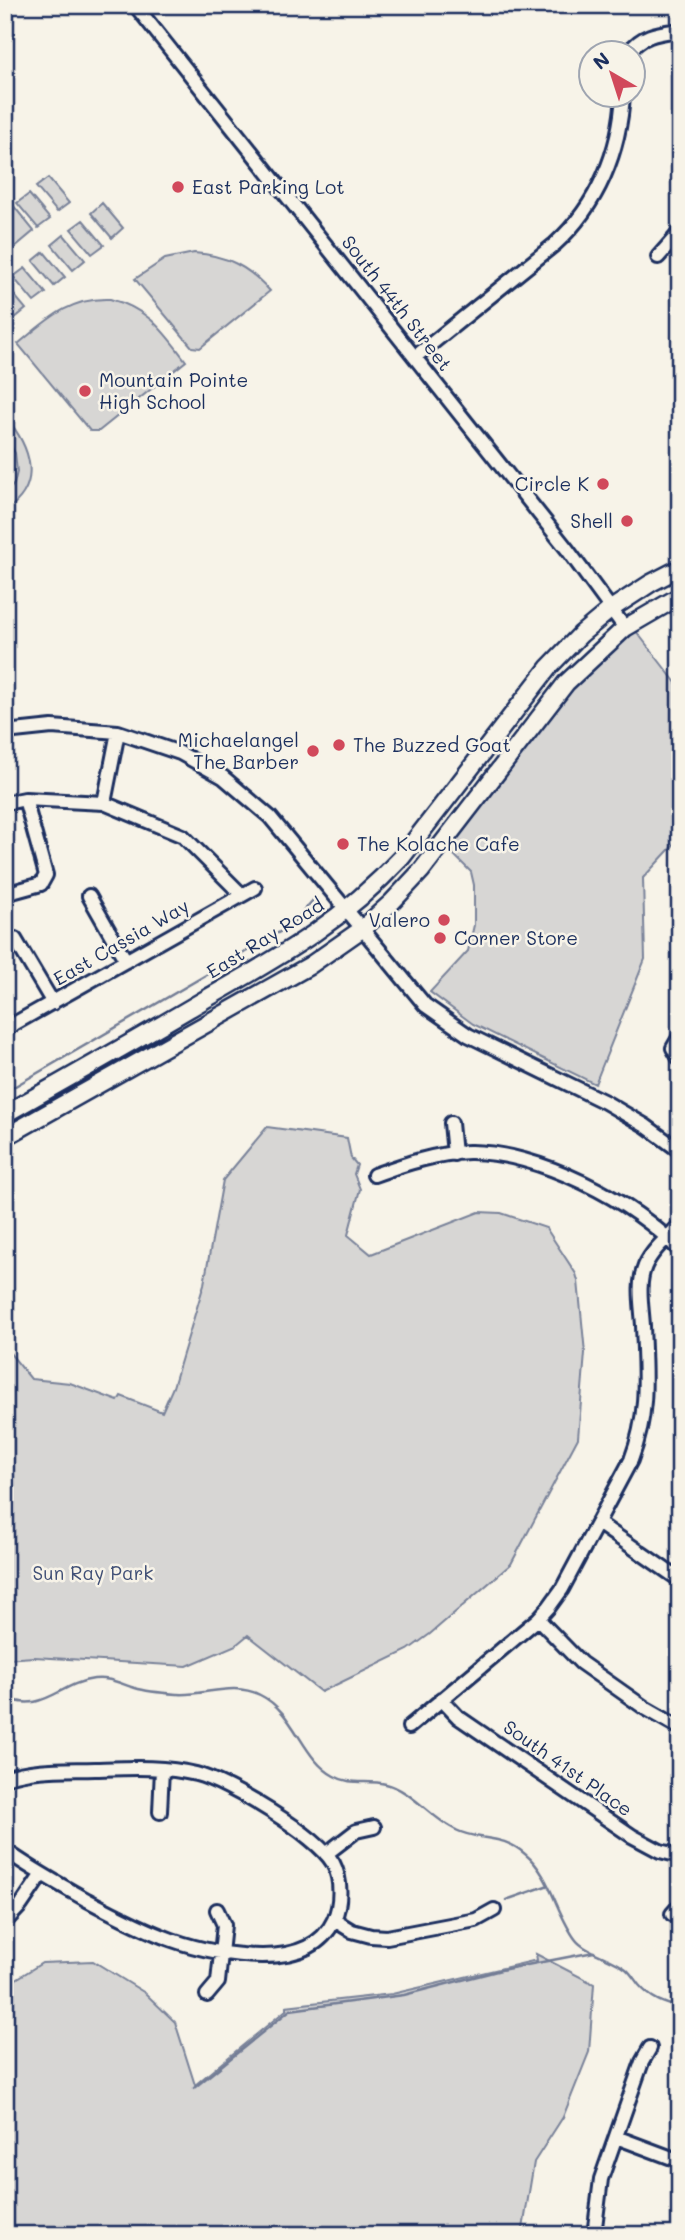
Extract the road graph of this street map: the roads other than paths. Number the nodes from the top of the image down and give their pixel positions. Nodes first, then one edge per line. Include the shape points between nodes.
1 (135, 5) edge
2 (680, 30) edge
3 (644, 38) edge
4 (621, 108) edge
5 (680, 232) edge
6 (658, 257) dead end
7 (415, 357) junction
8 (680, 568) edge
9 (680, 596) edge
10 (611, 609) junction
11 (625, 628) junction
12 (5, 732) edge
13 (118, 732) junction
14 (25, 799) junction
15 (5, 803) edge
16 (104, 803) junction
17 (255, 888) dead end
18 (5, 894) edge
19 (242, 895) junction
20 (89, 896) dead end
21 (354, 920) junction
22 (15, 939) dead end
23 (126, 961) junction
24 (53, 1003) junction
25 (5, 1029) edge
26 (148, 1033) junction
27 (676, 1042) edge
28 (158, 1050) junction
29 (680, 1060) edge
30 (5, 1114) edge
31 (451, 1123) dead end
32 (5, 1137) edge
33 (680, 1151) edge
34 (454, 1153) junction
35 (374, 1175) dead end
36 (680, 1225) edge
37 (667, 1238) junction
38 (680, 1251) edge
39 (598, 1523) junction
40 (680, 1580) edge
41 (538, 1619) junction
42 (442, 1699) junction
43 (409, 1727) dead end
44 (680, 1728) edge
45 (162, 1769) junction
46 (5, 1778) edge
47 (160, 1812) dead end
48 (374, 1827) dead end
49 (5, 1850) edge
50 (326, 1854) junction
51 (680, 1856) edge
52 (42, 1874) junction
53 (217, 1910) dead end
54 (494, 1910) dead end
55 (334, 1920) junction
56 (5, 1922) edge
57 (221, 1954) junction
58 (207, 1995) dead end
59 (649, 2048) dead end
60 (616, 2137) junction
61 (680, 2161) edge
62 (594, 2235) edge

1 - 7 street, South 44th Street
2 - 3 street
4 - 7 street via 614,152 576,222
5 - 6 street
7 - 10 street, South 44th Street
8 - 10 main road, East Ray Road
9 - 11 main road, East Ray Road
10 - 11 street, South 44th Street
10 - 21 main road, East Ray Road via 548,667
11 - 21 main road, East Ray Road via 566,683 421,871 392,902
12 - 13 street via 52,727
13 - 16 street
13 - 21 street via 180,753 232,784 270,817
14 - 15 street
14 - 16 street
14 - 18 street via 46,875 41,884
16 - 19 street via 183,836
17 - 19 street, East Cassia Way
19 - 23 street, East Cassia Way
20 - 23 street
21 - 26 main road, East Ray Road
21 - 28 main road, East Ray Road via 309,966
21 - 33 street via 405,983 443,1019 605,1102
22 - 24 street
23 - 24 street, East Cassia Way
24 - 25 street, East Cassia Way
26 - 28 main road
26 - 30 main road, East Ray Road
27 - 29 street
28 - 32 main road, East Ray Road
31 - 34 street
34 - 35 street
34 - 37 street via 504,1155 557,1173 622,1203
36 - 37 street
37 - 38 street
37 - 39 street via 646,1264 641,1284 646,1388 641,1433
39 - 40 street
39 - 41 street via 562,1589
41 - 42 street
41 - 44 street via 581,1663
42 - 43 street
42 - 51 street, South 41st Place via 458,1717 632,1836
45 - 46 street via 40,1770
45 - 47 street
45 - 50 street via 197,1774 237,1790
48 - 50 street via 356,1830
49 - 52 street
50 - 55 street via 338,1883
52 - 56 street
52 - 57 street via 143,1930
53 - 57 street via 224,1925
54 - 55 street via 476,1920 387,1937 352,1931
55 - 57 street via 330,1930 298,1953
57 - 58 street via 218,1982
59 - 60 street
60 - 61 street
60 - 62 street via 601,2179

